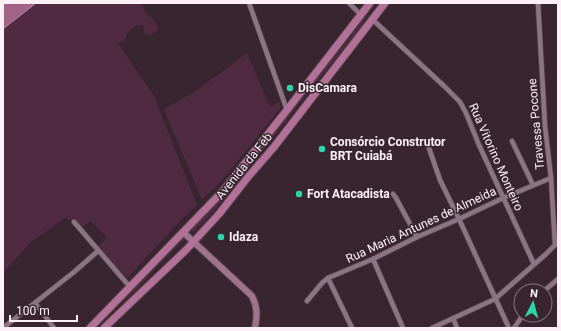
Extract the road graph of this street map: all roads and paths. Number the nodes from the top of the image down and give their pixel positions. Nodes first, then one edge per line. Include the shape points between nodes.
1 (249, 3) edge
2 (349, 3) edge
3 (370, 3) edge
4 (385, 3) edge
5 (538, 3) edge
6 (361, 15) junction
7 (373, 20) junction
8 (287, 110) junction
9 (512, 142) dead end
10 (428, 148) dead end
11 (552, 178) junction
12 (533, 185) junction
13 (393, 194) dead end
14 (503, 198) junction
15 (459, 219) junction
16 (74, 222) dead end
17 (183, 232) junction
18 (417, 237) junction
19 (193, 242) junction
20 (557, 243) edge
21 (98, 251) junction
22 (373, 258) junction
23 (534, 264) junction
24 (328, 278) junction
25 (130, 287) junction
26 (495, 299) junction
27 (307, 301) dead end
28 (35, 303) junction
29 (453, 318) junction
30 (3, 328) edge
31 (54, 328) edge
32 (90, 328) edge
33 (104, 328) edge
34 (255, 328) edge
35 (352, 328) edge
36 (403, 328) edge
37 (432, 328) edge
38 (458, 328) edge
39 (509, 328) edge

1 - 8 street
2 - 6 street
3 - 6 main road, Avenida da Feb
4 - 7 main road, Avenida da Feb
5 - 11 street, Travessa Pocone via 545,126
6 - 8 main road, Avenida da Feb
7 - 14 street, Rua Vitorino Monteiro via 460,102
7 - 19 main road, Avenida da Feb via 274,147
8 - 17 main road, Avenida da Feb via 234,176 182,227
9 - 12 street
10 - 15 street
11 - 12 street, Rua Maria Antunes de Almeida
11 - 20 street, Travessa Pocone
12 - 14 street, Rua Maria Antunes de Almeida
13 - 18 street
14 - 15 street, Rua Maria Antunes de Almeida
14 - 23 street, Rua Vitorino Monteiro
15 - 18 street, Rua Maria Antunes de Almeida
15 - 26 street
16 - 21 street
17 - 19 street
17 - 25 main road
18 - 22 street, Rua Maria Antunes de Almeida
19 - 33 main road, Avenida da Feb
19 - 34 street via 252,296 257,310
20 - 23 street
21 - 25 street
21 - 28 street
22 - 24 street, Rua Maria Antunes de Almeida
22 - 36 street
23 - 26 street
24 - 27 street, Rua Maria Antunes de Almeida
24 - 35 street
25 - 32 main road
26 - 29 street
26 - 39 street
28 - 30 street
28 - 31 street
29 - 37 street
29 - 38 street

